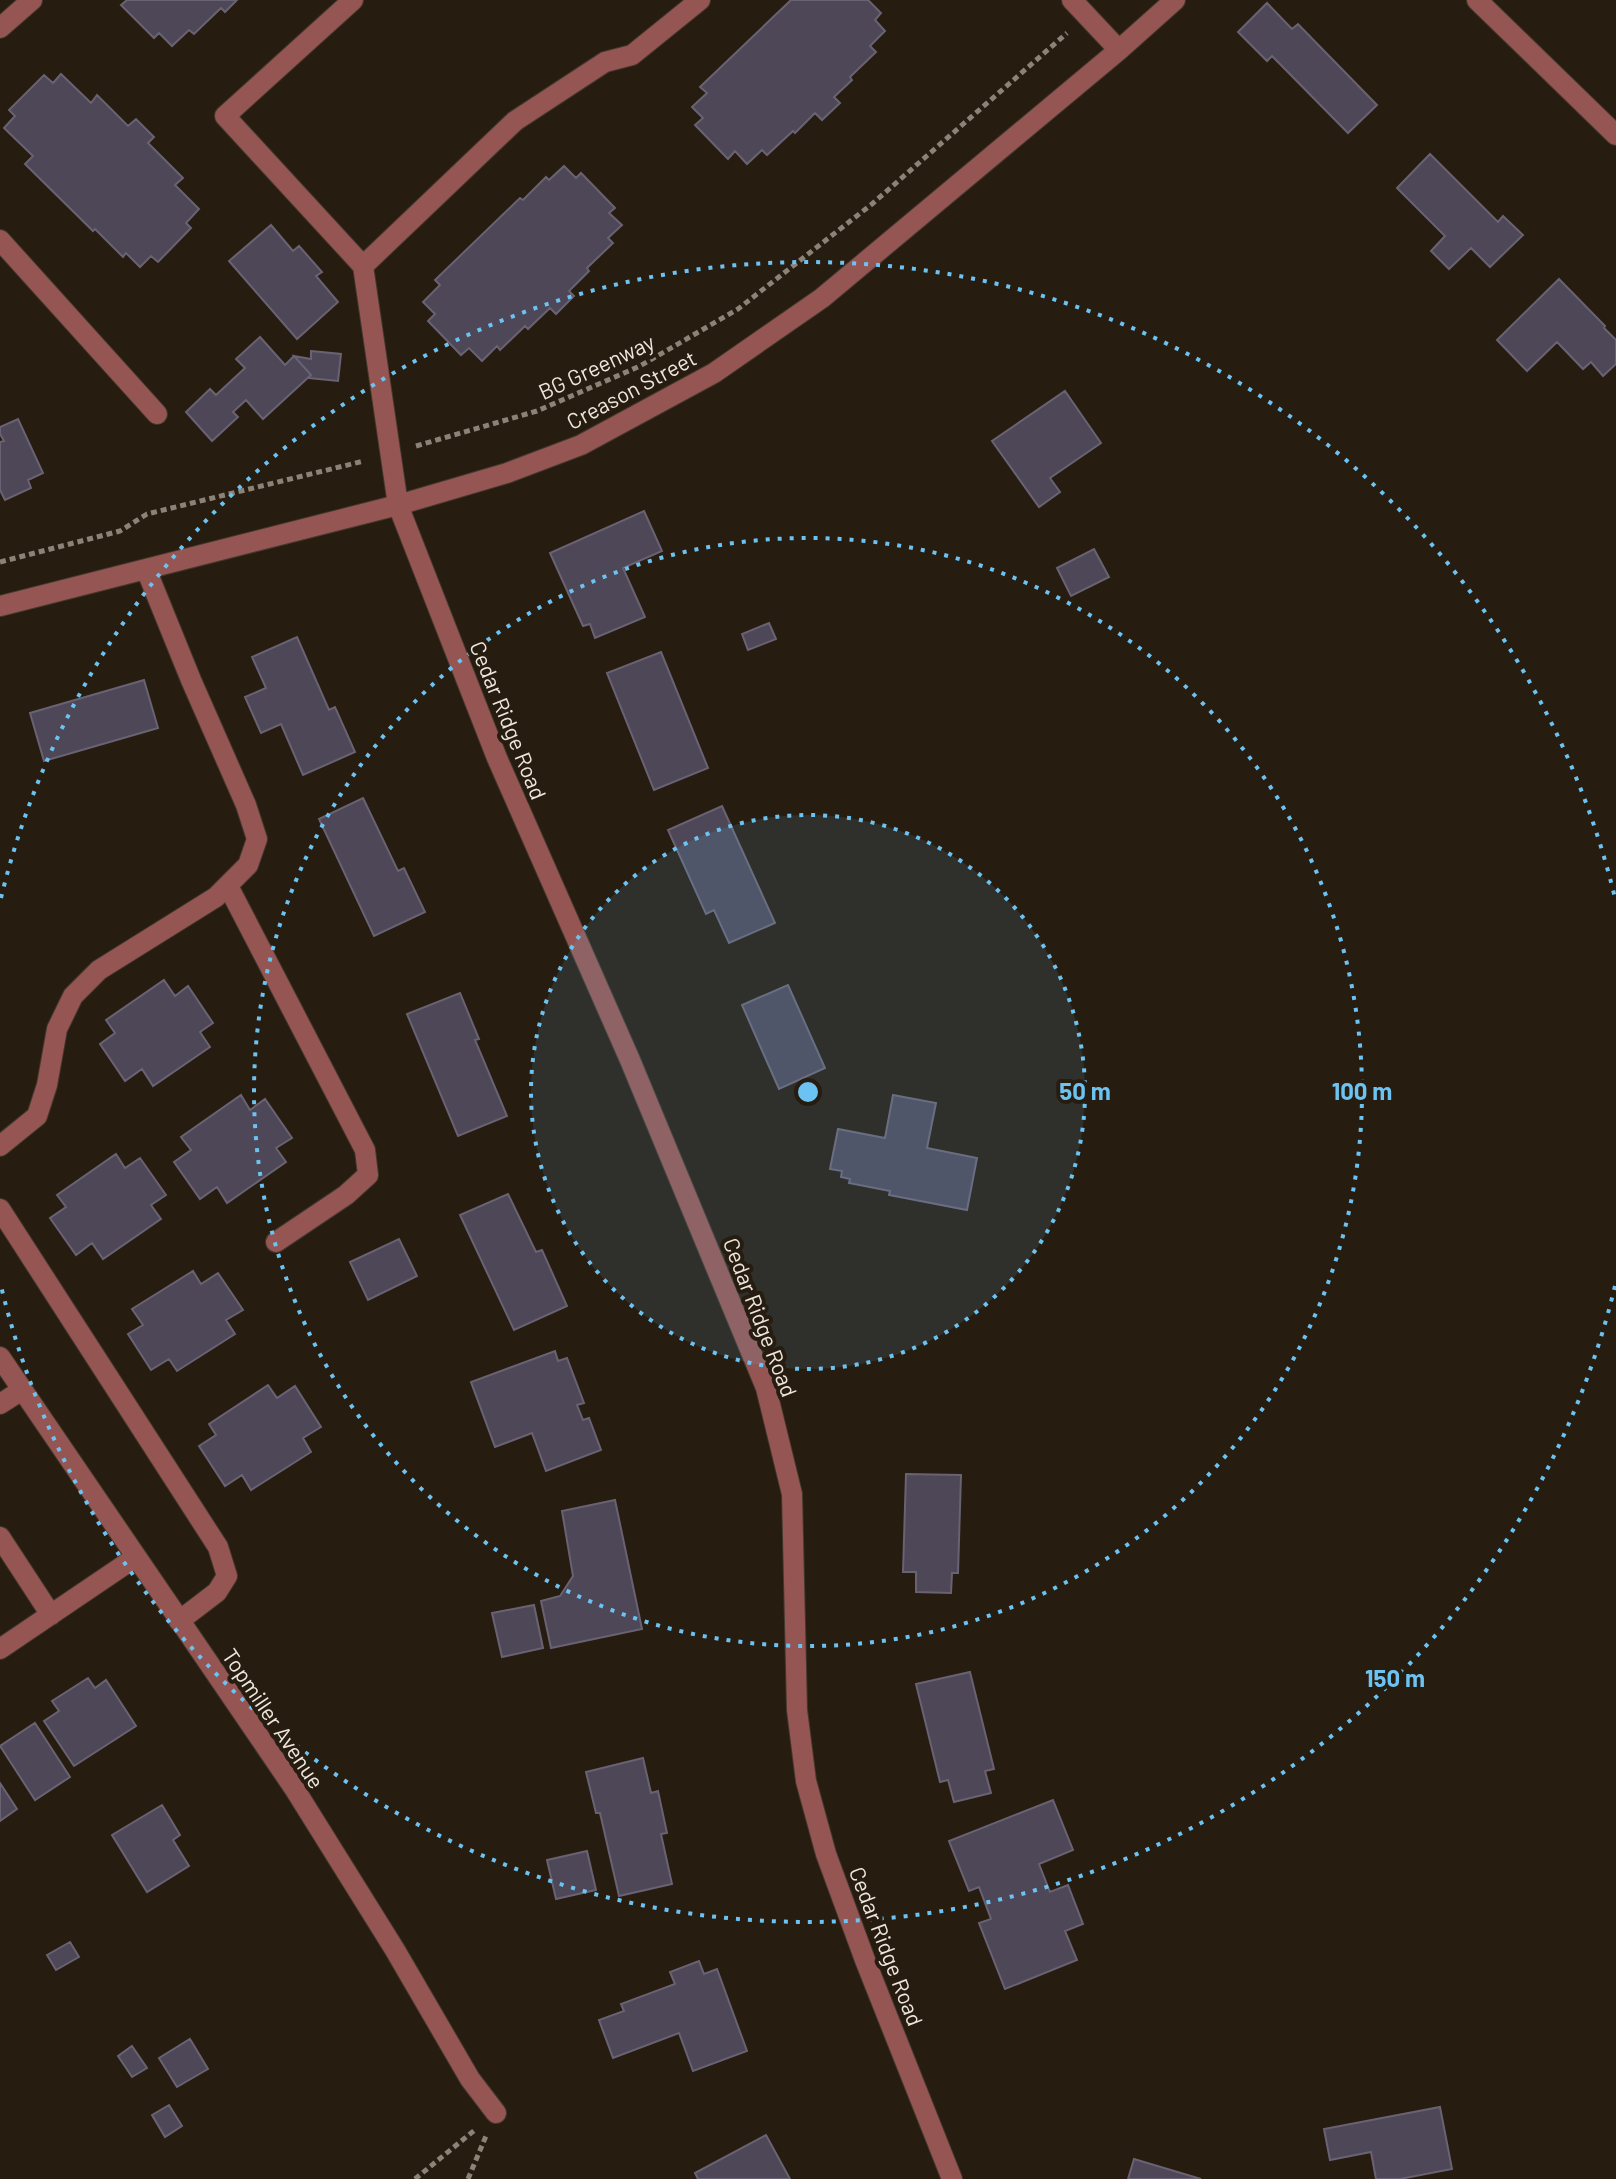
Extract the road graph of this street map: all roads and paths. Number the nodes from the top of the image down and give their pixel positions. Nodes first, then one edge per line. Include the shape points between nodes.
1 (32, 0) edge
2 (353, 0) edge
3 (700, 0) edge
4 (1175, 0) edge
5 (1477, 0) edge
6 (1080, 8) edge
7 (0, 28) edge
8 (1119, 50) junction
9 (1616, 135) edge
10 (0, 240) edge
11 (363, 266) junction
12 (157, 414) dead end
13 (390, 453) junction
14 (398, 505) junction
15 (0, 562) edge
16 (146, 569) junction
17 (0, 606) edge
18 (228, 886) junction
19 (0, 1146) edge
20 (0, 1209) edge
21 (276, 1242) dead end
22 (0, 1357) edge
23 (22, 1390) junction
24 (0, 1404) edge
25 (0, 1537) edge
26 (136, 1557) junction
27 (51, 1615) junction
28 (179, 1621) junction
29 (0, 1649) edge
30 (496, 2113) junction
31 (415, 2179) edge
32 (468, 2179) edge
33 (952, 2179) edge

1 - 7 street
2 - 11 street via 225,116
3 - 11 street via 632,55 605,62 515,121
4 - 8 street, Creason Street
5 - 9 street
6 - 8 street
6 - 13 path, BG Greenway via 872,204 738,309 640,366 537,411
8 - 14 street, Creason Street via 822,298 714,373 581,445
10 - 12 street
11 - 13 street, Cedar Ridge Road
13 - 14 street, Cedar Ridge Road
13 - 15 path, BG Greenway via 147,514 120,531
14 - 16 street, Creason Street
14 - 33 street, Cedar Ridge Road via 497,758 766,1388 792,1494 797,1710 806,1781 826,1854
16 - 17 street, Creason Street
16 - 18 street via 257,839 248,865
18 - 19 street via 99,970 73,996 57,1029 37,1116
18 - 21 street via 365,1150 368,1175
20 - 28 street via 218,1547 227,1576 217,1592
22 - 23 street, Topmiller Avenue
23 - 24 street
23 - 26 street, Topmiller Avenue
25 - 27 street
26 - 27 street
26 - 28 street, Topmiller Avenue
27 - 29 street
28 - 30 street, Topmiller Avenue via 294,1788 470,2079
30 - 31 path
30 - 32 path

